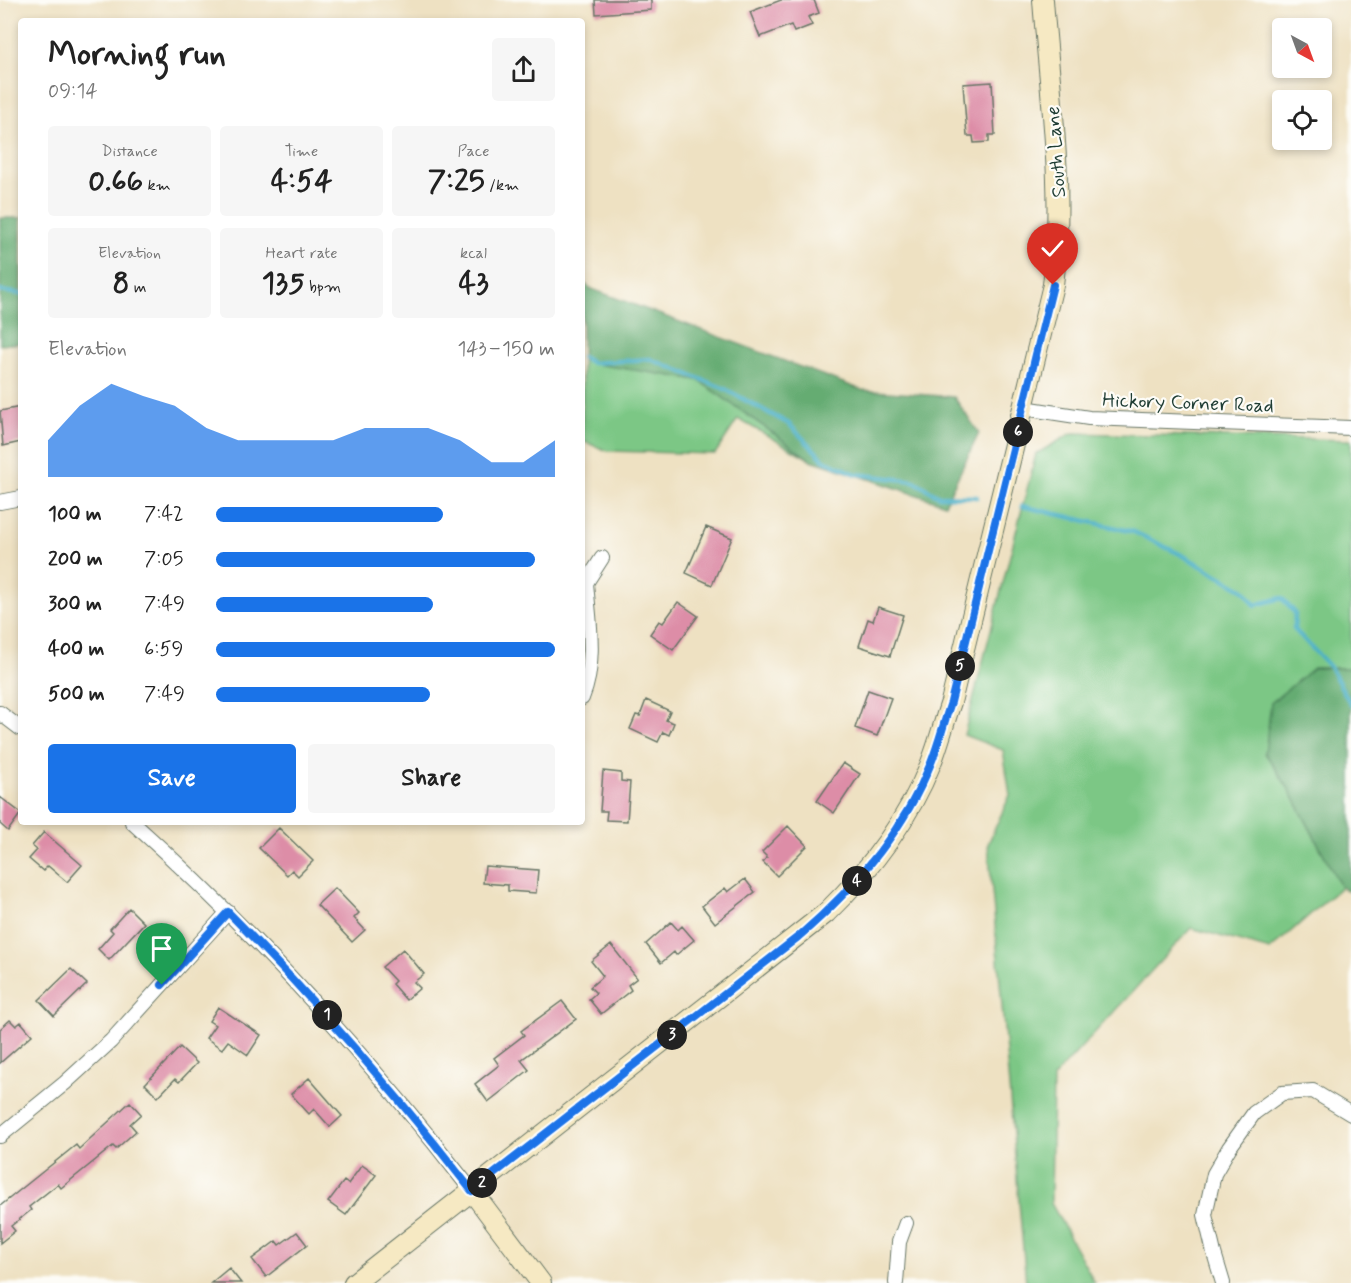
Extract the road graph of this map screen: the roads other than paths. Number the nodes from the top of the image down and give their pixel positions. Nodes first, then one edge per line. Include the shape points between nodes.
1 (1043, 0) edge
2 (1024, 408) junction
3 (1351, 428) edge
4 (18, 499) edge
5 (0, 502) edge
6 (602, 558) dead end
7 (585, 582) edge
8 (585, 593) edge
9 (585, 686) edge
10 (0, 713) edge
11 (18, 727) edge
12 (135, 825) edge
13 (228, 912) junction
14 (1351, 1114) edge
15 (0, 1136) edge
16 (472, 1191) junction
17 (906, 1223) dead end
18 (354, 1283) edge
19 (541, 1283) edge
20 (896, 1283) edge
21 (1223, 1283) edge

1 - 2 street, South Lane via 1059,202 1058,247
2 - 3 street, Hickory Corner Road via 1089,418
2 - 16 street, South Lane via 942,730 926,773 889,840 847,892 812,925
4 - 5 street
6 - 7 street
8 - 9 street via 591,652
10 - 11 street
12 - 13 street
13 - 15 street via 111,1041
13 - 16 street via 347,1038
14 - 21 street via 1314,1091 1282,1093 1254,1113 1214,1174 1205,1215
16 - 18 street, South Lane
16 - 19 street
17 - 20 street via 899,1242

